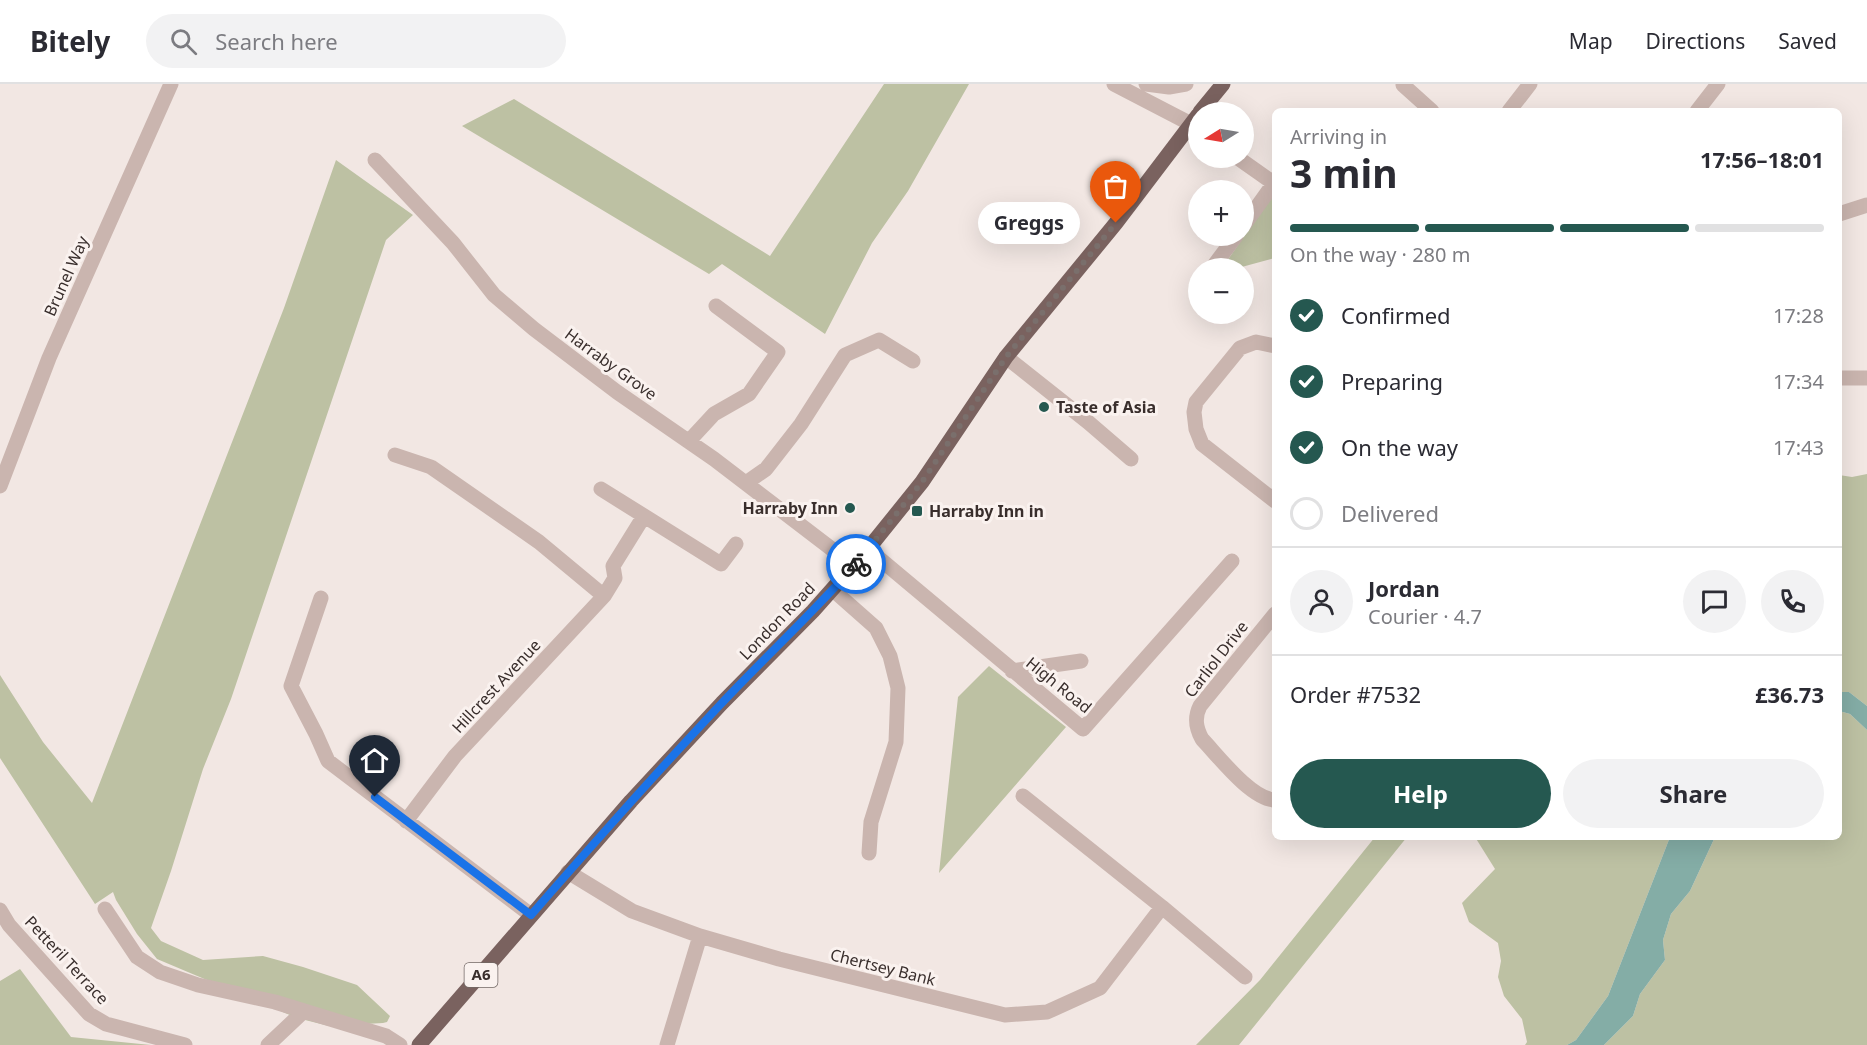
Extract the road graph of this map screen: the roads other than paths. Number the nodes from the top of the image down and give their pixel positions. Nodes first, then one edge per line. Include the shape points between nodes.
1 (171, 84) edge
2 (1114, 84) edge
3 (1146, 84) edge
4 (1186, 84) edge
5 (1223, 84) edge
6 (1530, 84) edge
7 (1718, 84) edge
8 (1403, 85) edge
9 (1210, 102) edge
10 (1416, 106) edge
11 (1511, 108) edge
12 (1699, 108) edge
13 (1188, 116) edge
14 (1188, 131) edge
15 (375, 160) dead end
16 (1252, 168) edge
17 (1272, 182) edge
18 (1272, 186) edge
19 (1867, 206) edge
20 (1254, 211) edge
21 (1842, 213) edge
22 (716, 306) dead end
23 (1272, 345) edge
24 (1006, 357) junction
25 (913, 361) dead end
26 (1842, 378) edge
27 (1867, 378) edge
28 (689, 441) junction
29 (395, 455) dead end
30 (1131, 459) dead end
31 (746, 483) junction
32 (0, 486) edge
33 (601, 489) dead end
34 (1272, 499) edge
35 (644, 516) junction
36 (736, 544) dead end
37 (868, 549) junction
38 (1232, 561) dead end
39 (854, 566) junction
40 (833, 590) junction
41 (604, 596) junction
42 (321, 598) dead end
43 (1272, 618) edge
44 (1081, 661) dead end
45 (1012, 671) junction
46 (1023, 796) dead end
47 (1272, 800) edge
48 (406, 821) junction
49 (869, 853) dead end
50 (568, 872) junction
51 (1162, 907) junction
52 (105, 909) dead end
53 (0, 910) edge
54 (531, 915) junction
55 (700, 936) junction
56 (1245, 976) dead end
57 (303, 1011) junction
58 (185, 1045) edge
59 (268, 1045) edge
60 (400, 1045) edge
61 (419, 1045) edge
62 (667, 1045) edge

1 - 32 street, Brunel Way via 49,358
2 - 13 street
3 - 4 street
5 - 9 main road, London Road / A6
6 - 11 street
7 - 12 street
8 - 10 street
14 - 24 main road, London Road / A6
15 - 28 street, Harraby Grove via 453,243 494,294 617,392
16 - 17 street
18 - 20 street
19 - 21 street
22 - 28 street via 778,352 749,394 714,414
23 - 34 street via 1256,342 1240,348 1194,411 1202,444
24 - 30 street
24 - 37 main road, London Road / A6 via 922,482
25 - 31 street via 879,340 845,355 766,470
26 - 27 street
28 - 31 street, Harraby Grove
29 - 41 street via 431,466 539,542
31 - 39 street, Harraby Grove
33 - 35 street
35 - 36 street via 721,564
35 - 41 street, Hillcrest Avenue via 613,566 615,578
37 - 39 main road, London Road / A6
37 - 45 street, High Road
38 - 45 street, High Road via 1083,729
39 - 40 main road, London Road / A6
40 - 49 street via 876,628 890,656 898,688 896,742 871,822
40 - 50 main road, London Road / A6 via 722,703
41 - 48 street, Hillcrest Avenue via 456,756
42 - 48 street via 291,686 328,760
43 - 47 street, Carliol Drive via 1196,715 1202,739 1252,791
44 - 45 street
46 - 51 street
48 - 54 street
50 - 54 main road, London Road / A6
50 - 55 street, Chertsey Bank via 632,911
51 - 55 street, Chertsey Bank via 1100,988 1047,1012 1022,1014 1005,1015
51 - 56 street
52 - 57 street via 137,957 160,972
53 - 58 street, Petteril Terrace via 89,1014 106,1024
54 - 61 main road, London Road / A6
55 - 62 street
57 - 59 street
57 - 60 street via 386,1036

